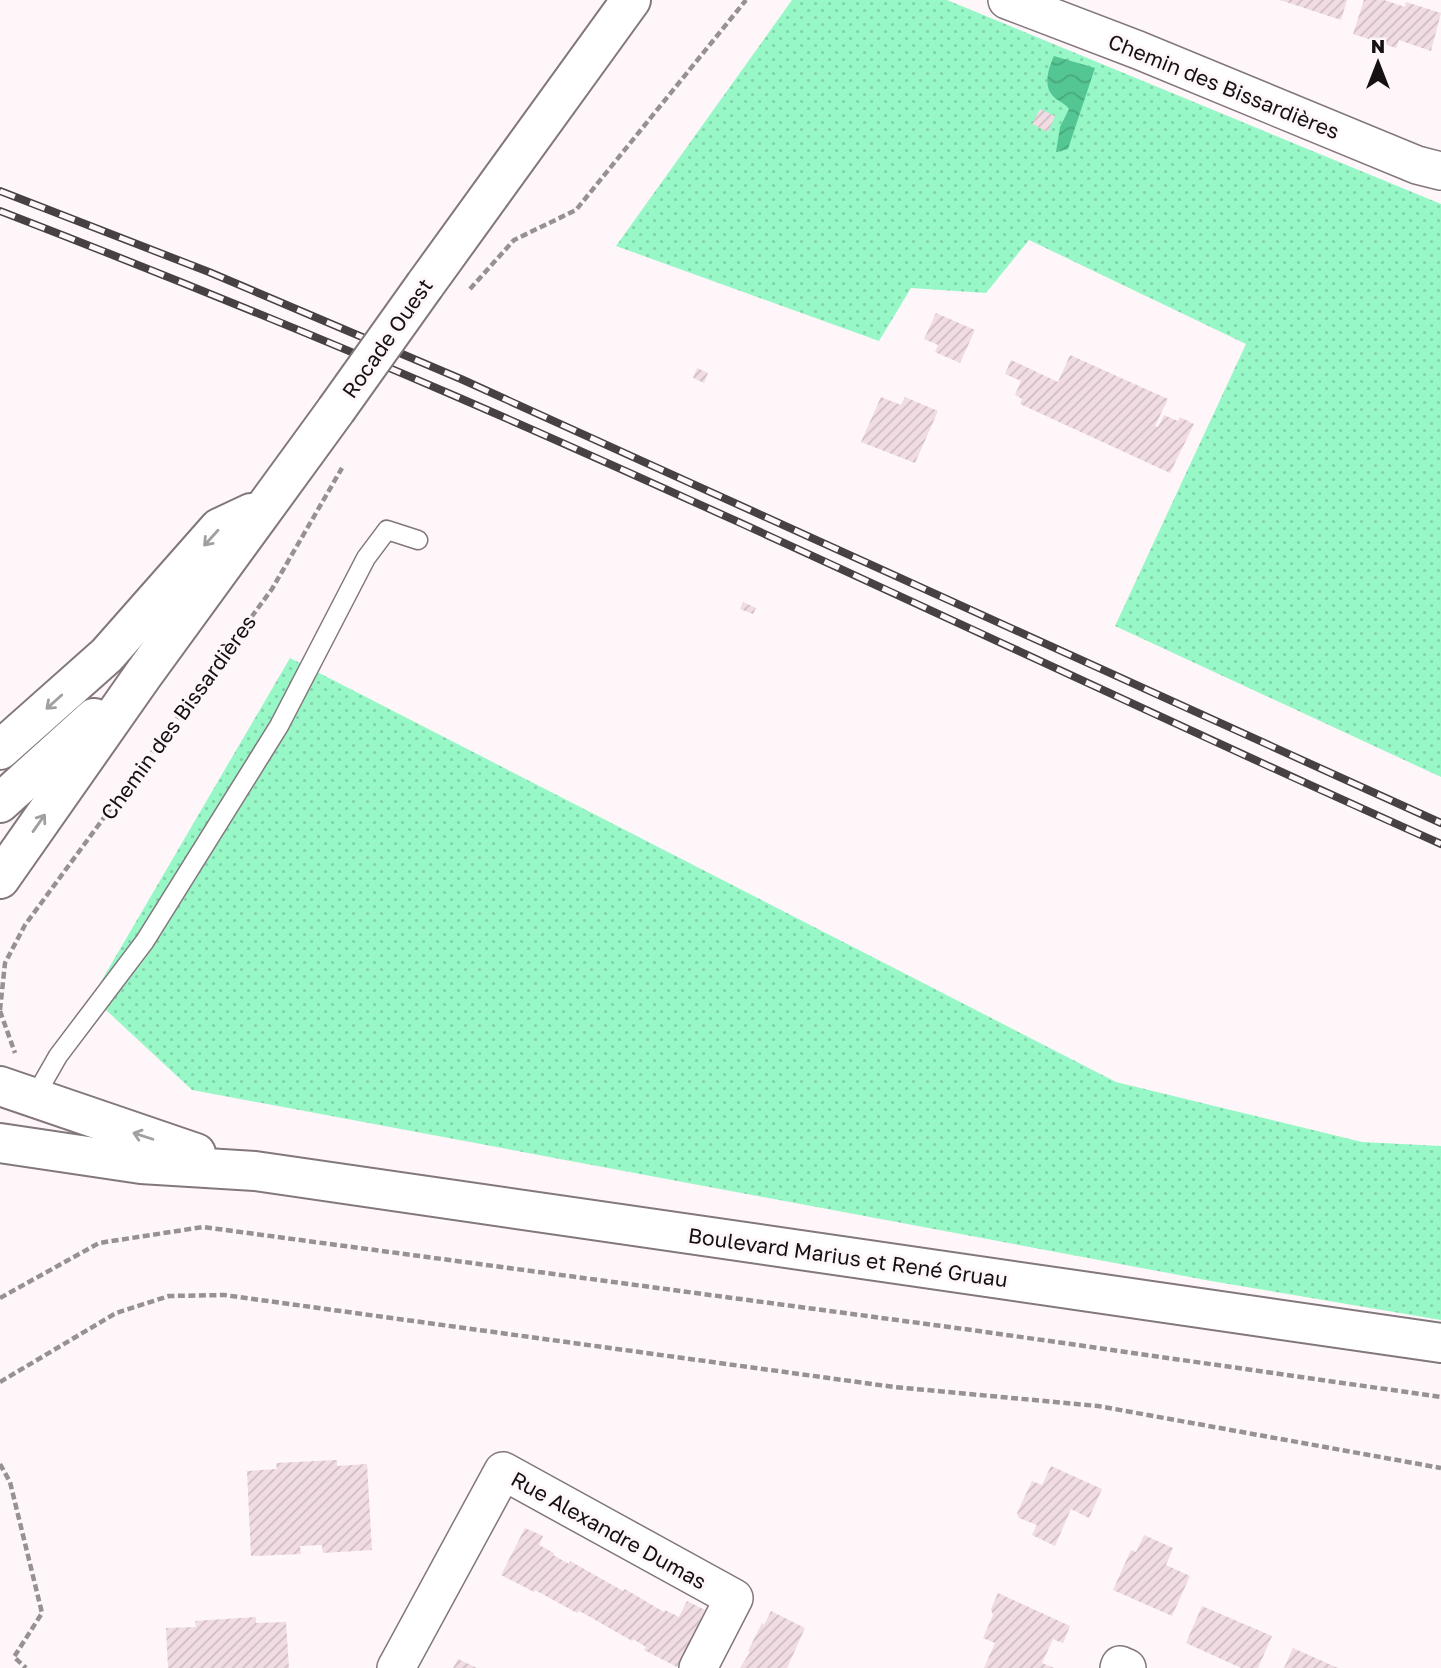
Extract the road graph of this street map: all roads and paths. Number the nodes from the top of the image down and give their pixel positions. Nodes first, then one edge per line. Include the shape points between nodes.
1 (631, 0) edge
2 (746, 0) edge
3 (1007, 0) edge
4 (1441, 171) edge
5 (469, 290) dead end
6 (346, 461) dead end
7 (269, 504) junction
8 (418, 540) dead end
9 (143, 674) junction
10 (0, 750) edge
11 (0, 803) edge
12 (0, 879) edge
13 (0, 1010) edge
14 (17, 1092) edge
15 (0, 1143) edge
16 (255, 1171) junction
17 (0, 1298) edge
18 (1441, 1343) edge
19 (0, 1382) edge
20 (1441, 1397) edge
21 (0, 1464) edge
22 (1441, 1468) edge
23 (26, 1668) edge
24 (396, 1668) edge
25 (698, 1668) edge
26 (1119, 1668) edge
27 (1127, 1668) edge

1 - 7 main road, Rocade Ouest, bridge
2 - 5 path via 576,210 514,240
3 - 4 street, Chemin des Bissardières
6 - 13 path, Chemin des Bissardières via 272,589 25,925 5,963
7 - 9 main road, Rocade Ouest
7 -> 10 main road via 219,528 107,655
8 - 14 lane via 387,530 366,558 279,726 145,941 58,1056
9 - 11 main road, Rocade Ouest
12 -> 9 main road, Rocade Ouest
16 -> 14 main road, Boulevard Marius et René Gruau
15 - 16 main road, Boulevard Marius et René Gruau via 141,1164
16 - 18 main road, Boulevard Marius et René Gruau
17 - 20 path via 99,1243 203,1227
19 - 22 path via 116,1313 169,1296 224,1296 894,1387 1097,1406
21 - 23 path via 10,1482 42,1613 14,1657
24 - 25 street, Rue Alexandre Dumas via 503,1471 734,1598
26 - 27 street

